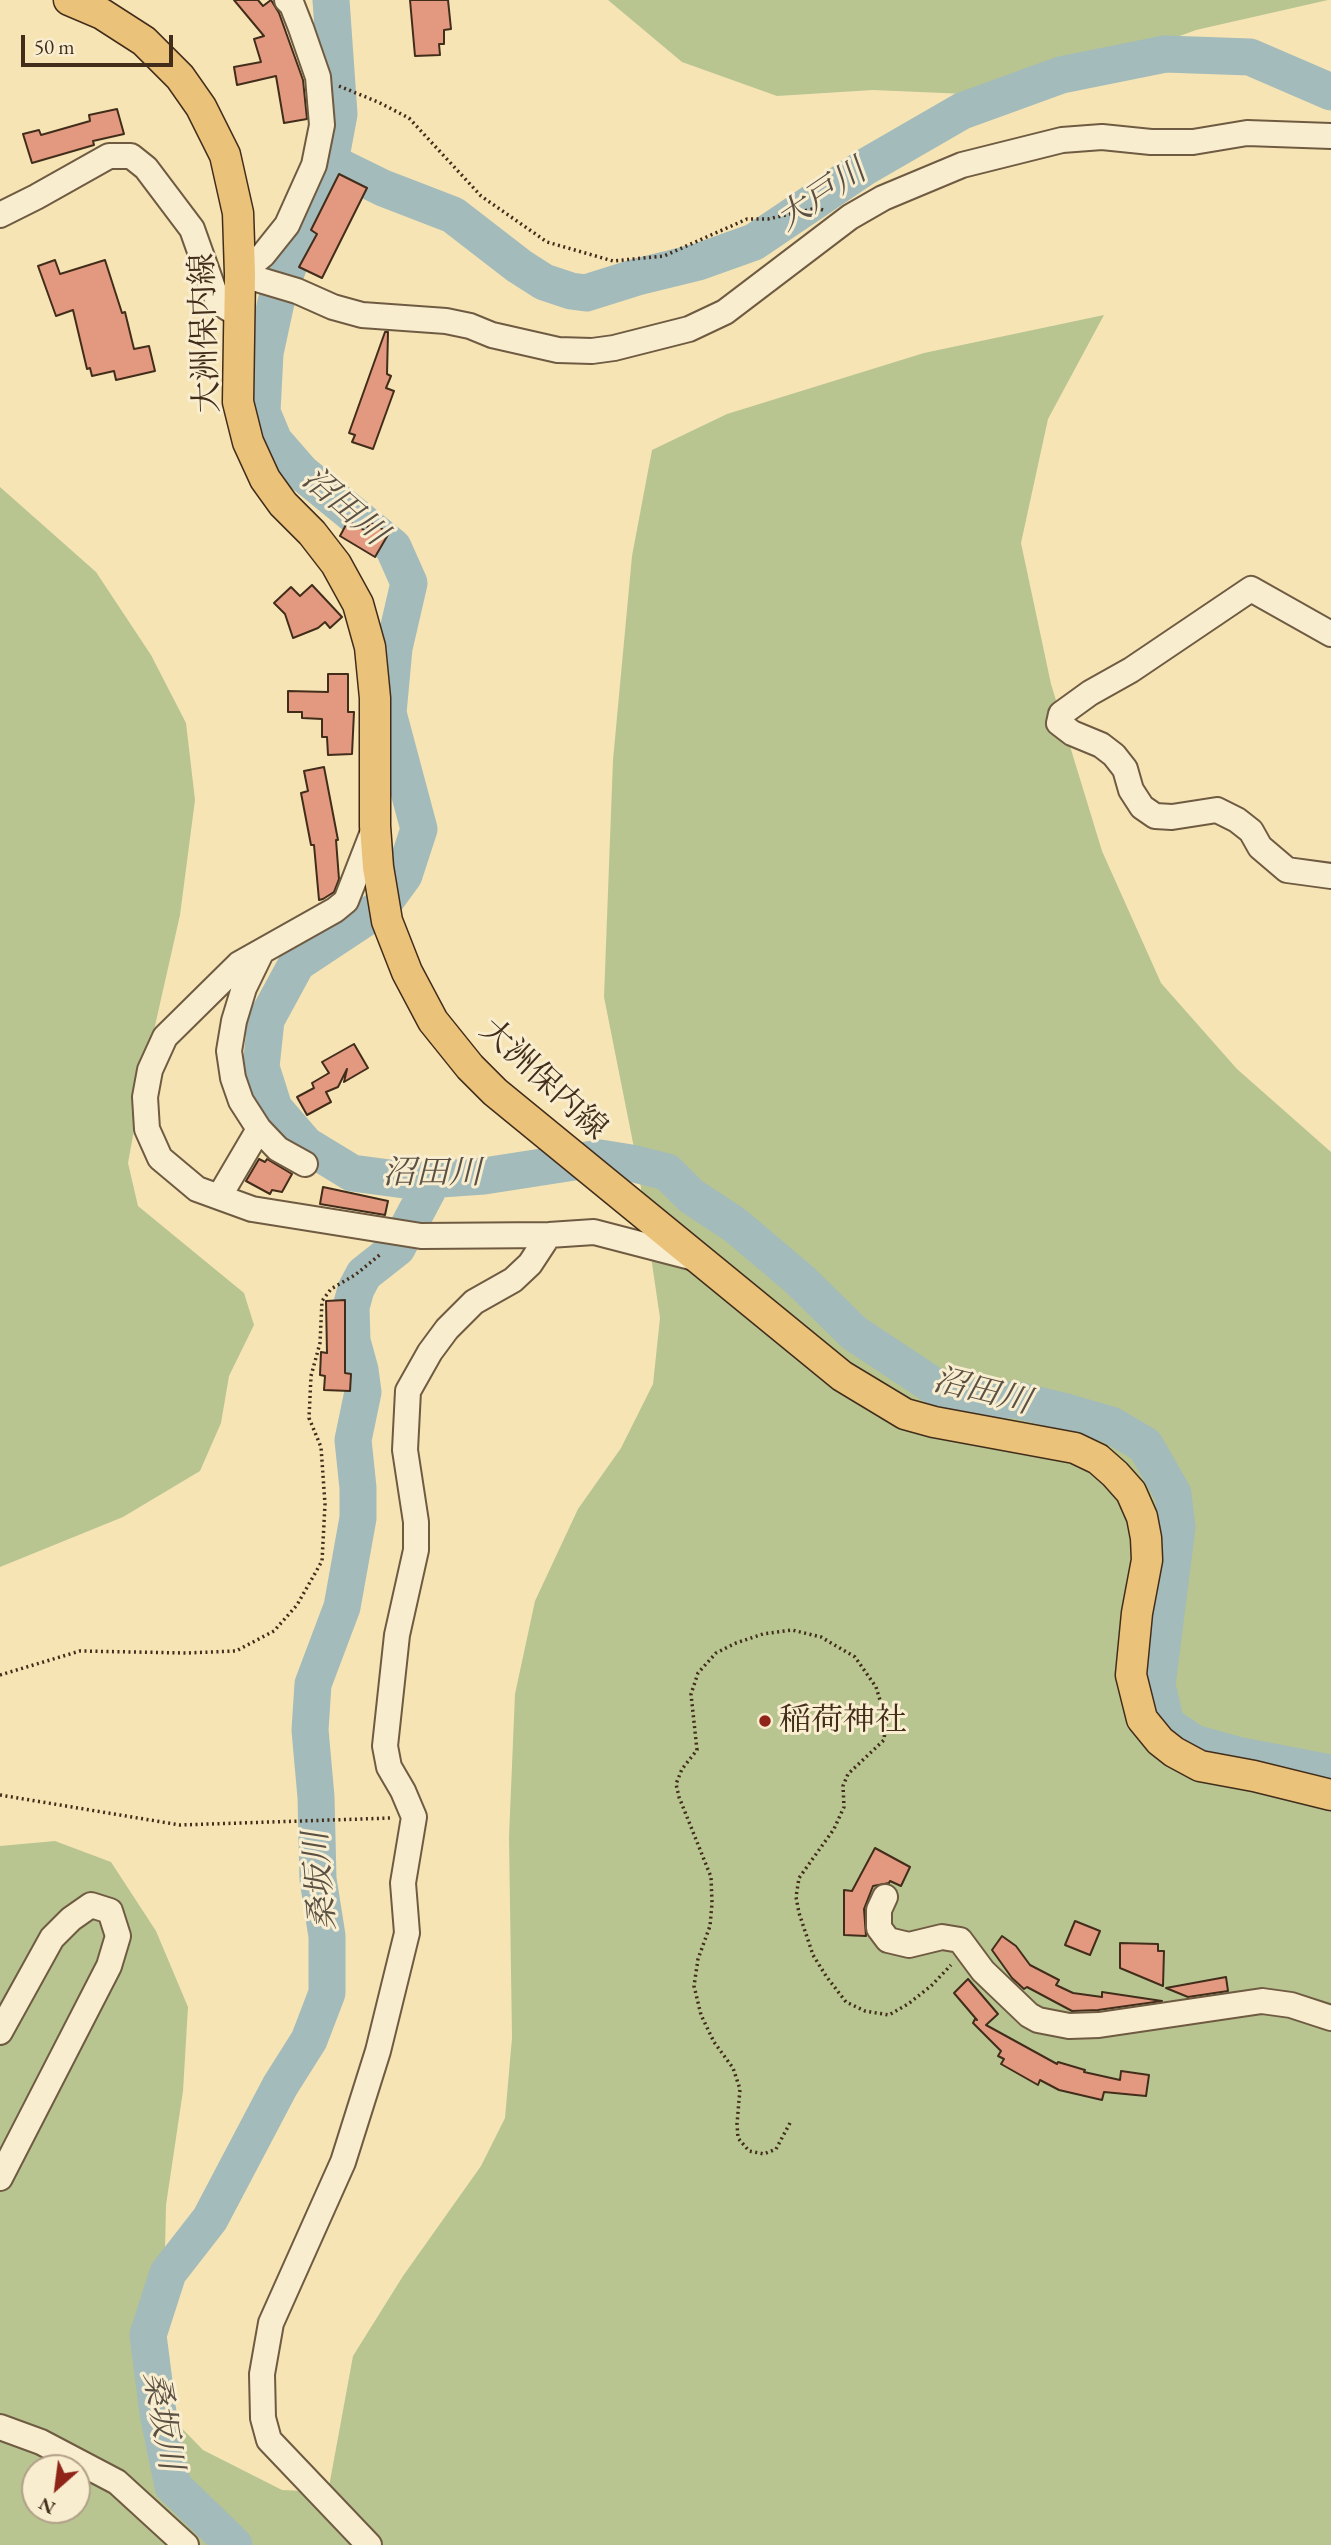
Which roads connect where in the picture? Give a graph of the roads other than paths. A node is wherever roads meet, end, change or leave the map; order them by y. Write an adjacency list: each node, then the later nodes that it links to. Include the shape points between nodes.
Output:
1 (69, 0): 5 (main road, 大洲保内線, via 144,41 180,77 201,107 225,155 237,213)
2 (287, 0): 5 (street, via 318,77 322,125 314,165 287,225 263,256)
3 (1331, 136): 5 (street, via 1247,133 1193,142 1151,142 1102,136 1062,140 962,164 850,217 725,312 690,329 592,351 558,350 446,321 362,315)
4 (0, 215): 6 (street, via 109,156 131,156 192,229 218,302)
5 (240, 274): 6 (main road, 大洲保内線)
6 (239, 315): 8 (main road, 大洲保内線, via 238,402 248,442 271,488 336,564 358,604 370,647 375,698)
7 (1331, 634): 9 (street, via 1251,589 1090,693 1061,714 1059,723 1114,755 1125,769 1130,790 1155,816 1217,810 1251,831 1260,847 1287,870)
8 (375, 826): 10 (street, via 346,901); 15 (main road, 大洲保内線, via 387,921 433,1021 495,1092)
9 (1331, 876)
10 (261, 953): 11 (street, via 244,988 229,1051 241,1101); 13 (street, via 239,964 165,1037 150,1070 145,1097 147,1129 160,1158 197,1189)
11 (259, 1129): 12 (street, via 278,1149); 13 (street)
12 (304, 1164)
13 (219, 1197): 14 (street, via 252,1209 421,1236)
14 (549, 1235): 15 (street, via 594,1232); 23 (street, via 513,1280 474,1302 447,1329 408,1391 405,1450 416,1550 397,1636 385,1746 389,1767 414,1817 403,1883 407,1933 378,2052 343,2162 271,2323 262,2374 263,2418 269,2440)
15 (699, 1259): 16 (main road, 大洲保内線, via 842,1376 905,1414 1075,1448 1098,1459 1131,1492 1146,1538 1131,1675 1142,1719 1167,1746 1200,1766)
16 (1331, 1795)
17 (885, 1897): 18 (street, via 879,1928 888,1940 909,1945 942,1937 960,1940 983,1971 1038,2020 1099,2025 1262,2001)
18 (1331, 2018)
19 (0, 2032): 20 (street, via 52,1938 91,1905 110,1911 118,1936 108,1966)
20 (0, 2178)
21 (0, 2427): 22 (street, via 41,2442 117,2482)
22 (186, 2545)
23 (369, 2545)

